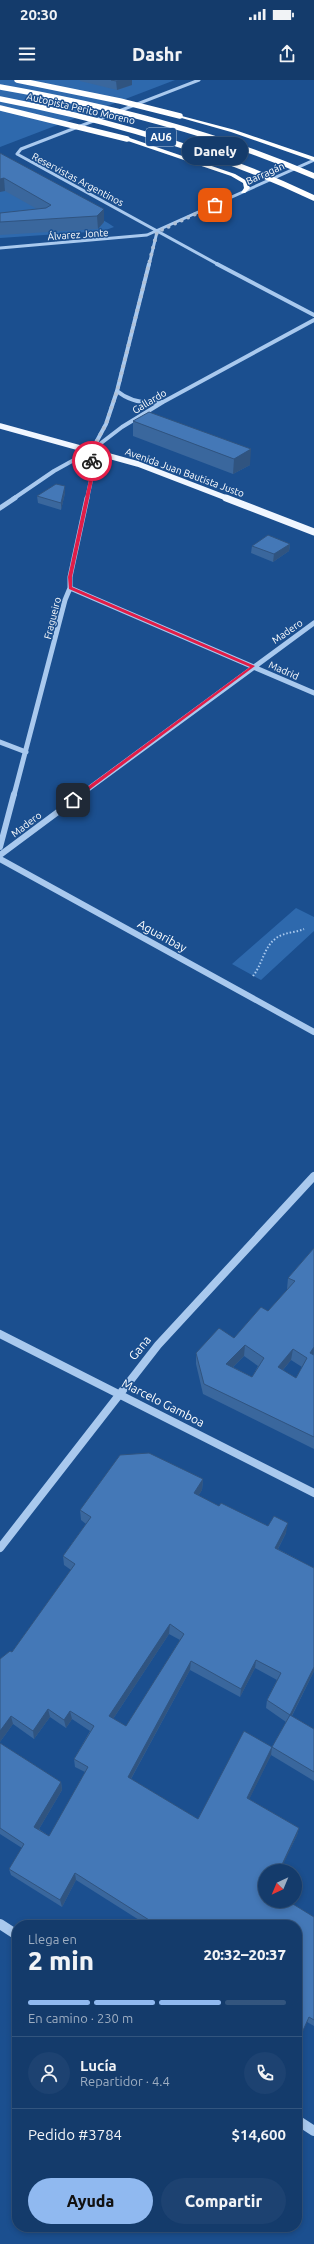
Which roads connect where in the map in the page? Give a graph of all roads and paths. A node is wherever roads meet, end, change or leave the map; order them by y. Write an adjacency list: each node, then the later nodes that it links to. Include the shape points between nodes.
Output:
1 (17, 80): 6 (highway, bridge, via 180,116 234,131)
2 (199, 80): 10 (street, Reservistas Argentinos, via 17,152 19,156)
3 (0, 87): 7 (highway, Autopista Perito Moreno / AU6, bridge, via 83,102 146,118 228,142)
4 (0, 98): 9 (highway, Autopista Perito Moreno / AU6, bridge, via 83,116 183,144 250,168)
5 (0, 108): 8 (highway, bridge, via 127,139 233,175 245,182 247,188)
6 (314, 160): 8 (street, Barragán)
7 (314, 176)
8 (243, 192): 10 (street, Barragán)
9 (314, 198)
10 (157, 232): 11 (street, Álvarez Jonte, via 120,239); 12 (street); 14 (street, Fragueiro)
11 (0, 248)
12 (314, 315)
13 (314, 320): 15 (street, Gallardo)
14 (117, 391): 15 (street, via 123,397 134,401); 17 (street, Fragueiro, via 106,424)
15 (163, 402): 17 (street, Gallardo, via 122,427)
16 (0, 426): 17 (main road, Avenida Juan Bautista Justo)
17 (92, 450): 18 (street, Gallardo); 19 (main road, Avenida Juan Bautista Justo, via 175,478); 20 (street, Fragueiro, via 91,480 70,577)
18 (0, 508)
19 (314, 532)
20 (70, 588): 22 (street, Madrid); 25 (street, Fragueiro)
21 (314, 623): 22 (street, Madero)
22 (253, 666): 23 (street, Madrid); 27 (street, Madero)
23 (314, 694)
24 (0, 742): 25 (street)
25 (26, 752): 26 (street, Fragueiro)
26 (0, 847)
27 (0, 855)
28 (0, 859): 30 (street, Aguaribay)
29 (304, 929): 30 (path, via 286,933 272,941 264,952 260,968)
30 (238, 990): 31 (street, Aguaribay)
31 (314, 1032)
32 (314, 1176): 34 (street, Gana, via 158,1345)
33 (0, 1334): 34 (street, Marcelo Gamboa)
34 (119, 1394): 35 (street, Marcelo Gamboa); 36 (street, Gana)
35 (314, 1493)
36 (0, 1548)
37 (0, 1924): 38 (street)
38 (12, 1932)
39 (302, 2123): 40 (street)
40 (314, 2131)

